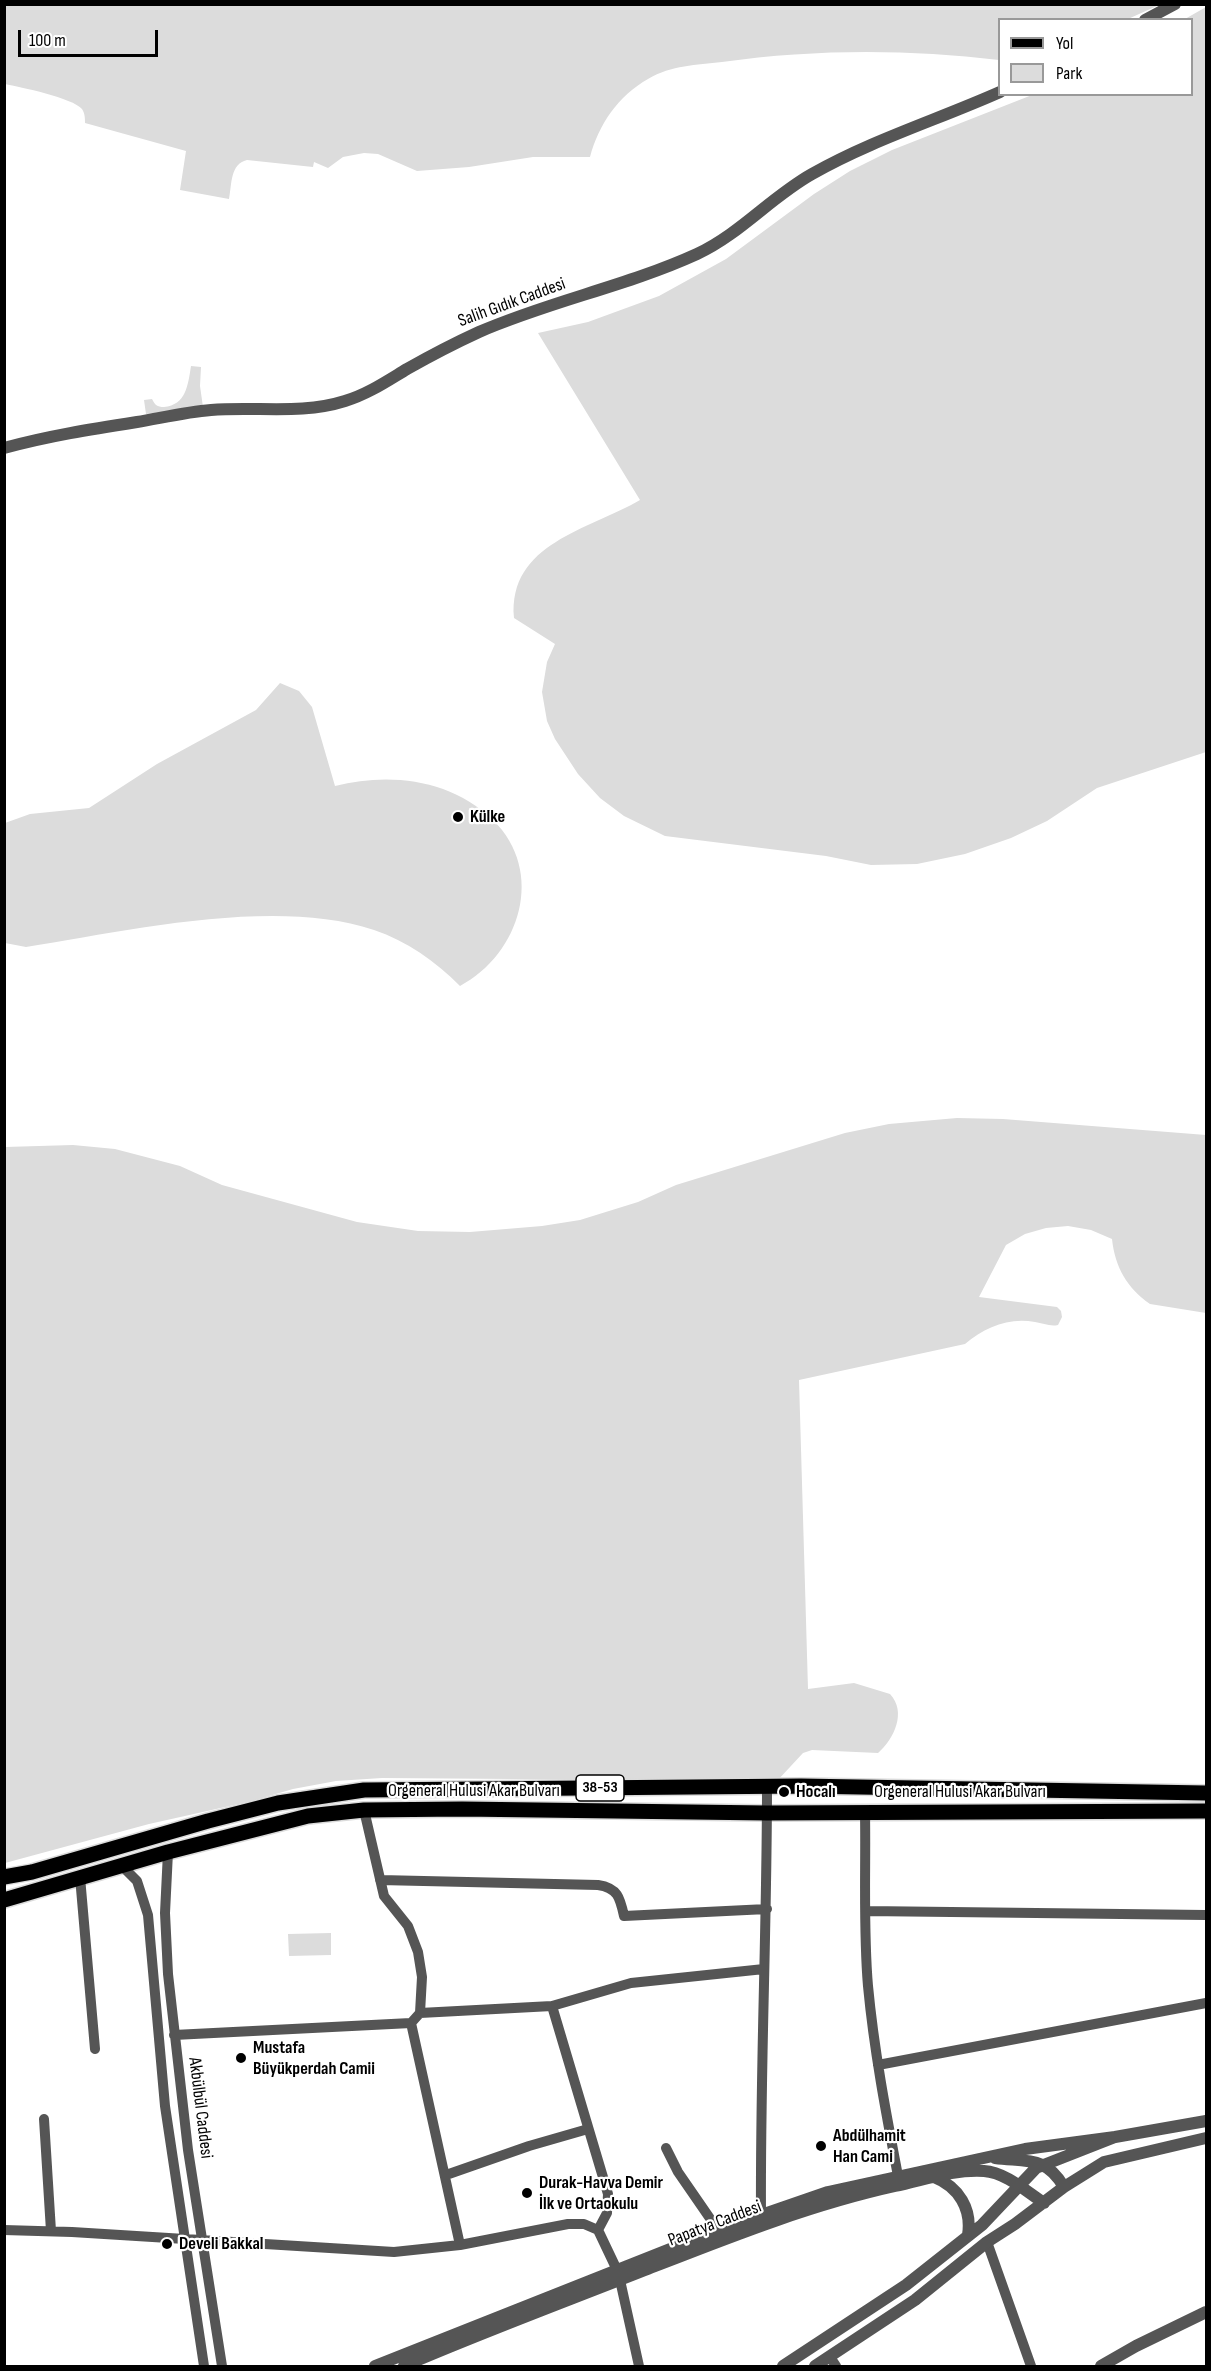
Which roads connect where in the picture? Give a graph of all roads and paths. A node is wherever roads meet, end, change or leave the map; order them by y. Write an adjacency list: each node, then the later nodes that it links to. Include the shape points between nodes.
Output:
1 (1175, 4): 2 (street)
2 (1149, 18)
3 (998, 92): 4 (street, Salih Gıdık Caddesi, via 831,163 787,189 729,235 699,253 478,333 348,400 304,409 189,413)
4 (4, 448)
5 (767, 1786): 6 (main road, Orgeneral Hulusi Akar Bulvarı / 38-53); 10 (street); 13 (main road, Orgeneral Hulusi Akar Bulvarı / 38-53, via 364,1790 278,1803)
6 (1206, 1793)
7 (364, 1810): 10 (main road, Orgeneral Hulusi Akar Bulvarı); 11 (main road, Orgeneral Hulusi Akar Bulvarı, via 308,1816); 15 (street)
8 (1206, 1811): 9 (main road, Orgeneral Hulusi Akar Bulvarı)
9 (866, 1812): 10 (main road, Orgeneral Hulusi Akar Bulvarı); 18 (street)
10 (767, 1813): 17 (street)
11 (168, 1852): 12 (main road, Orgeneral Hulusi Akar Bulvarı); 25 (street, Akbülbül Caddesi, via 166,1939)
12 (121, 1865): 14 (main road, Orgeneral Hulusi Akar Bulvarı); 48 (street, Akbülbül Caddesi, via 137,1881 148,1915 164,2096)
13 (4, 1877)
14 (80, 1877): 16 (main road, Orgeneral Hulusi Akar Bulvarı); 26 (street)
15 (380, 1880): 17 (street, via 598,1885 619,1895 624,1916); 23 (street, via 384,1896 408,1926 416,1945 422,1977)
16 (4, 1900)
17 (767, 1909): 20 (street)
18 (866, 1911): 19 (street); 27 (street, via 868,1986)
19 (1206, 1915)
20 (764, 1969): 22 (street, via 631,1983); 42 (street)
21 (1206, 2003): 27 (street)
22 (552, 2006): 23 (street); 30 (street)
23 (420, 2013): 24 (street)
24 (411, 2023): 25 (street); 36 (street)
25 (174, 2035): 49 (street, Akbülbül Caddesi)
26 (95, 2049)
27 (878, 2065): 37 (street)
28 (44, 2118): 45 (street)
29 (1206, 2121): 31 (street)
30 (588, 2129): 36 (street); 44 (street, via 609,2200)
31 (1115, 2137): 34 (street, Papatya Caddesi); 35 (street)
32 (1206, 2138): 40 (street, via 1104,2162)
33 (666, 2148): 46 (street)
34 (986, 2157): 35 (street); 37 (street, Papatya Caddesi)
35 (1045, 2165): 39 (street, via 1036,2168); 40 (street)
36 (446, 2175): 51 (street)
37 (898, 2176): 42 (street, Papatya Caddesi, via 828,2192)
38 (934, 2177): 39 (street, Papatya Caddesi, via 963,2170 987,2170); 46 (street, Papatya Caddesi); 47 (street, via 961,2197 967,2211)
39 (1019, 2187): 41 (street, Papatya Caddesi); 47 (street)
40 (1064, 2187): 41 (street)
41 (1044, 2203): 50 (street)
42 (761, 2216): 46 (street, Papatya Caddesi)
43 (4, 2230): 45 (street)
44 (598, 2230): 51 (street, via 584,2224 568,2224); 52 (street)
45 (51, 2231): 48 (street)
46 (721, 2235): 52 (street, Papatya Caddesi)
47 (968, 2235): 61 (street, via 906,2285)
48 (185, 2239): 49 (street); 57 (street, Akbülbül Caddesi)
49 (202, 2240): 51 (street, via 375,2252); 58 (street, Akbülbül Caddesi)
50 (987, 2242): 55 (street); 63 (street)
51 (460, 2245)
52 (619, 2275): 56 (street, Papatya Caddesi); 59 (street, Papatya Caddesi); 60 (street)
53 (1206, 2301): 54 (street)
54 (1201, 2314): 64 (street)
55 (833, 2362): 62 (street)
56 (412, 2365)
57 (204, 2367)
58 (222, 2367)
59 (375, 2367)
60 (639, 2367)
61 (783, 2367)
62 (815, 2367)
63 (1031, 2367)
64 (1101, 2367)

